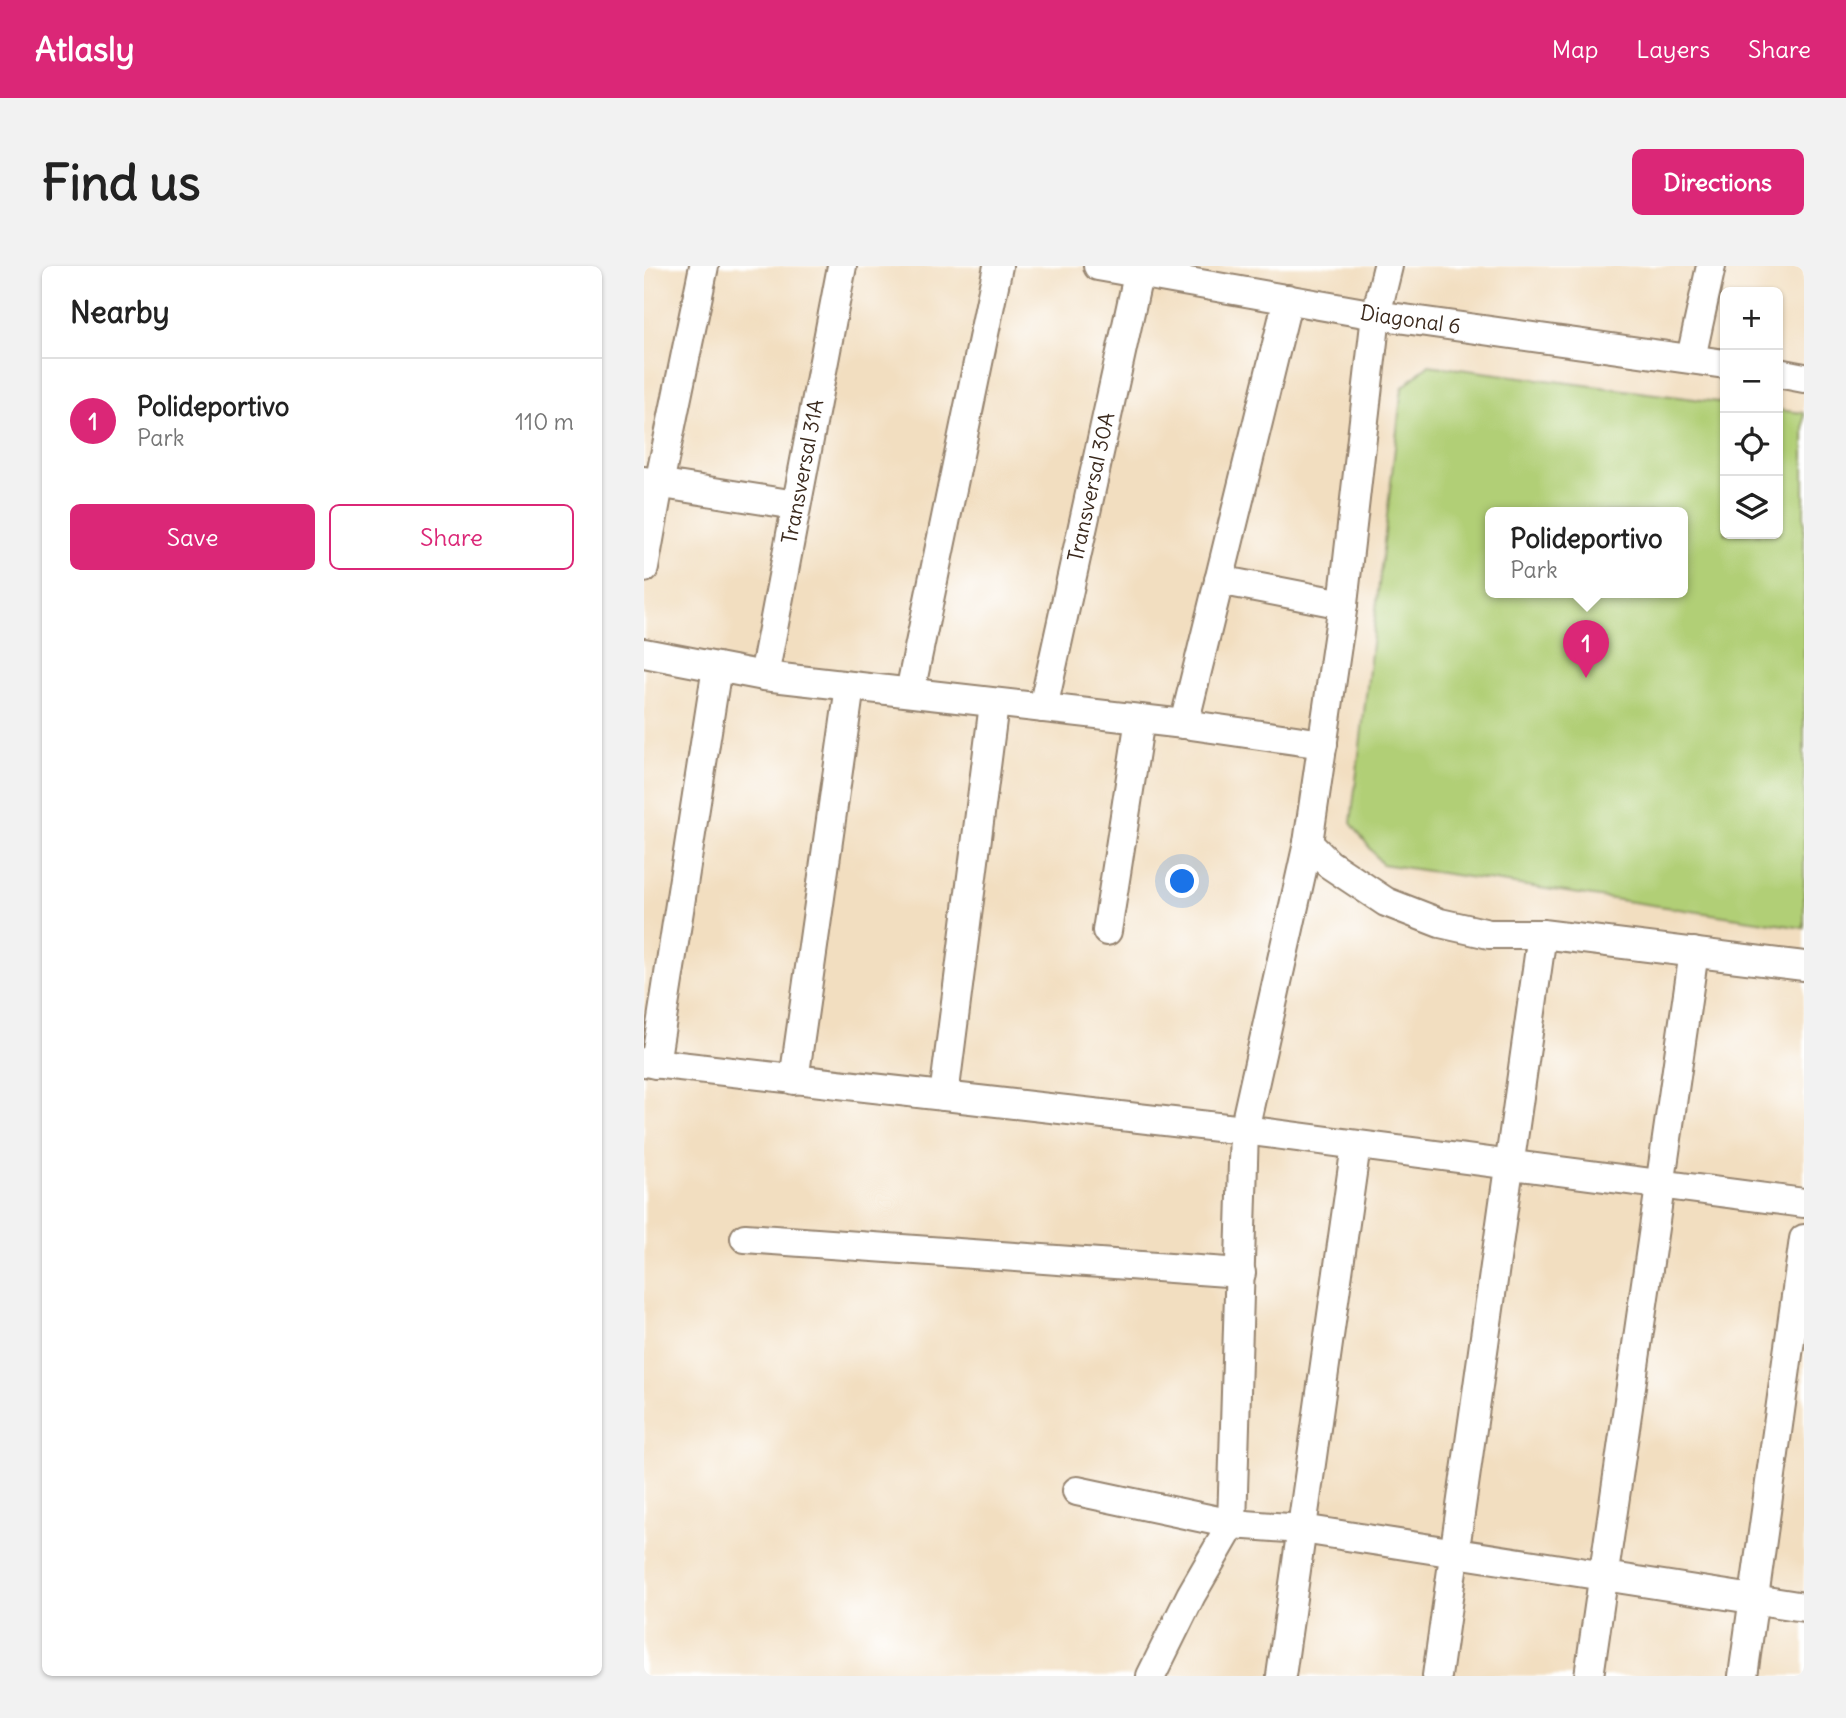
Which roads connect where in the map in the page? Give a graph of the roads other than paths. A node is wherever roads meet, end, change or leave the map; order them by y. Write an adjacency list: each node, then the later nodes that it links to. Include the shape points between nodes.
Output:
1 (704, 266): 14 (street)
2 (842, 266): 15 (street, Transversal 31A)
3 (998, 266): 23 (street)
4 (1098, 266): 7 (street, Diagonal 6)
5 (1388, 266): 9 (street)
6 (1711, 266): 10 (street)
7 (1139, 269): 8 (street, Diagonal 6); 25 (street, Transversal 30A)
8 (1288, 299): 9 (street, Diagonal 6); 17 (street)
9 (1376, 315): 10 (street, Diagonal 6); 18 (street)
10 (1691, 358): 11 (street, Diagonal 6)
11 (1720, 363)
12 (1783, 374): 13 (street)
13 (1804, 378)
14 (651, 483): 15 (street); 16 (street)
15 (796, 505): 21 (street, Transversal 31A)
16 (644, 568)
17 (1219, 580): 18 (street); 27 (street)
18 (1343, 604): 28 (street)
19 (644, 653): 20 (street)
20 (717, 667): 21 (street); 34 (street)
21 (764, 676): 22 (street)
22 (850, 686): 23 (street); 35 (street)
23 (910, 692): 24 (street)
24 (994, 704): 25 (street); 36 (street)
25 (1043, 708): 26 (street)
26 (1140, 719): 27 (street); 30 (street)
27 (1184, 724): 28 (street)
28 (1323, 744): 29 (street)
29 (1308, 843): 31 (street, via 1329,864 1386,902 1440,923 1489,934); 37 (street)
30 (1107, 931)
31 (1542, 934): 32 (street); 39 (street)
32 (1694, 952): 33 (street); 40 (street)
33 (1804, 965)
34 (650, 1063): 35 (street)
35 (794, 1080): 36 (street)
36 (944, 1096): 37 (street)
37 (1244, 1130): 38 (street); 44 (street)
38 (1356, 1145): 39 (street); 47 (street)
39 (1509, 1165): 40 (street); 48 (street)
40 (1660, 1185): 41 (street); 49 (street)
41 (1804, 1203)
42 (745, 1238): 44 (street)
43 (1804, 1239): 50 (street)
44 (1241, 1273): 46 (street)
45 (1077, 1491): 46 (street)
46 (1232, 1524): 47 (street); 52 (street)
47 (1302, 1529): 48 (street); 53 (street)
48 (1454, 1553): 49 (street); 54 (street)
49 (1604, 1576): 50 (street); 55 (street)
50 (1754, 1598): 51 (street); 56 (street)
51 (1804, 1607)
52 (1151, 1676)
53 (1281, 1676)
54 (1437, 1676)
55 (1589, 1676)
56 (1743, 1676)

